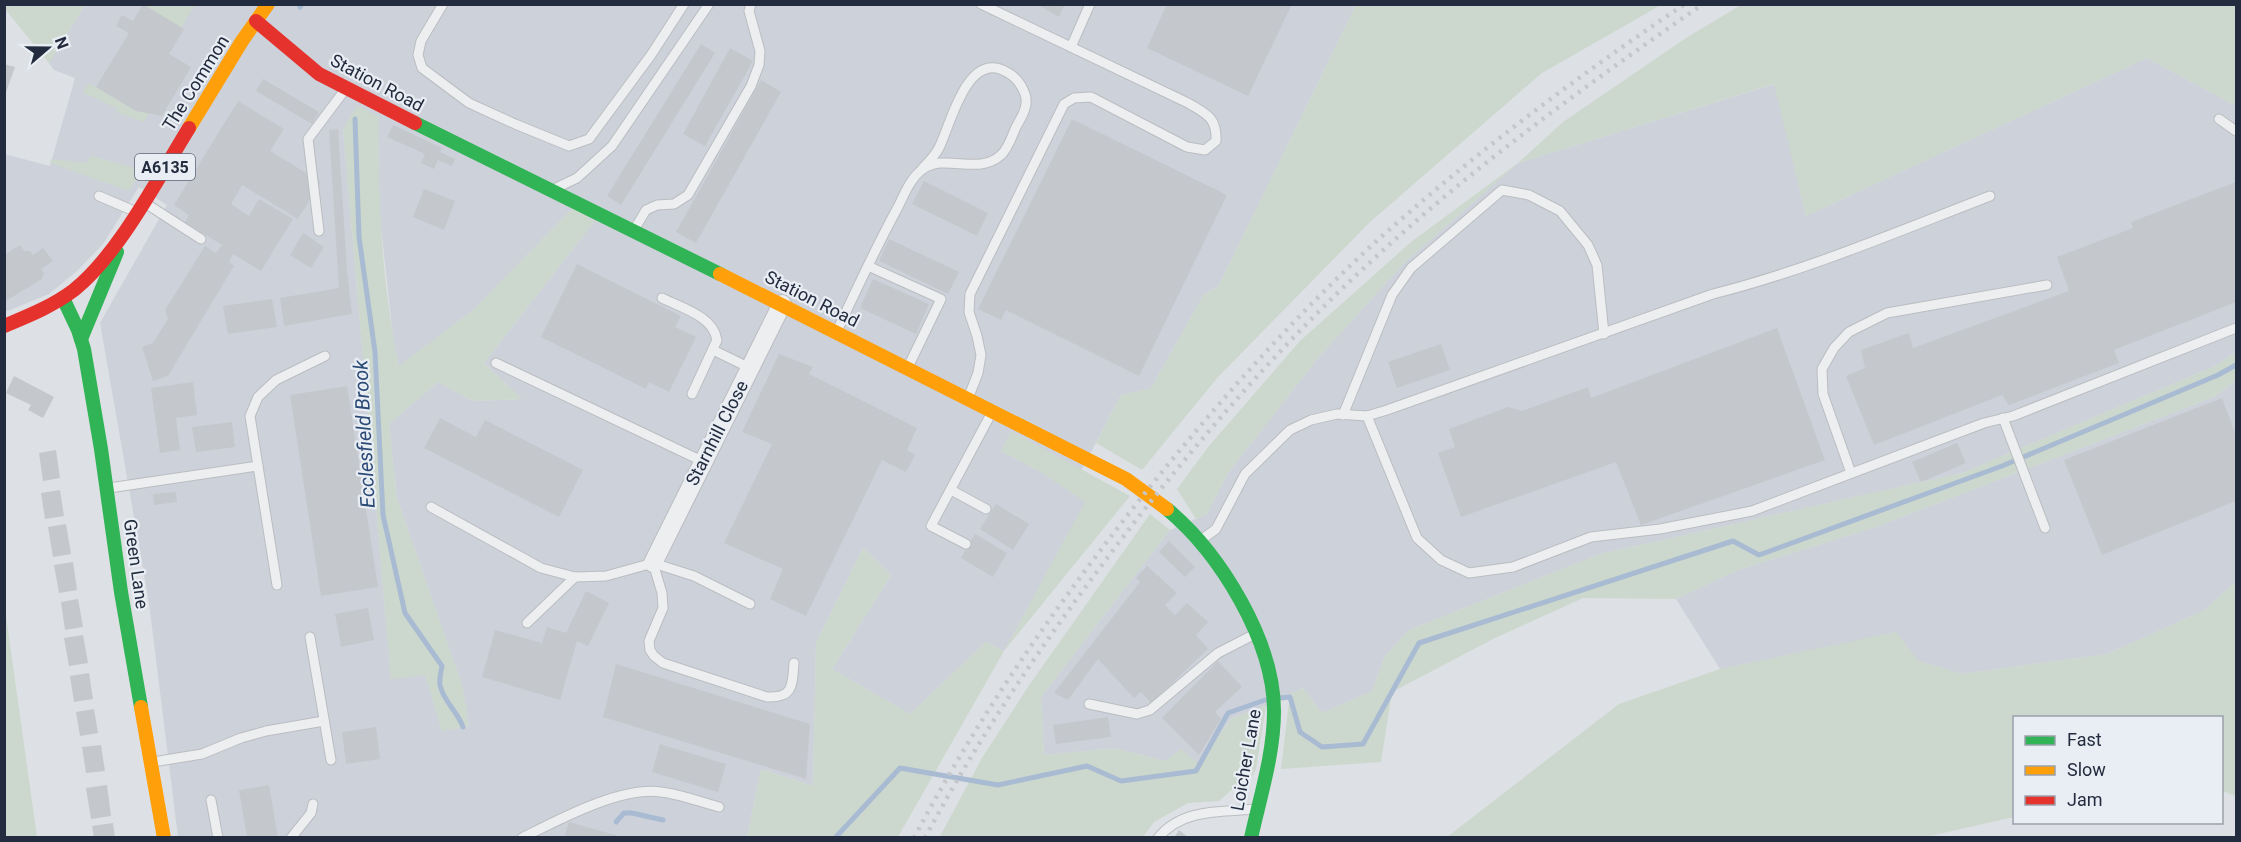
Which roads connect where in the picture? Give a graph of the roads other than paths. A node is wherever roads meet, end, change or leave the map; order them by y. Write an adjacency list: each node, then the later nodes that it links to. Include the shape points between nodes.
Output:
1 (268, 4): 8 (street, The Common / A6135)
2 (443, 4): 3 (lane, via 421,41 418,55 422,68 470,103 569,146 589,139)
3 (684, 4)
4 (709, 4): 14 (lane, via 612,146 577,178)
5 (751, 4): 19 (lane, via 749,11 760,51 751,86 688,195 674,204 646,210)
6 (981, 4): 9 (lane)
7 (1090, 4): 9 (lane)
8 (256, 21): 10 (street, Station Road, via 319,74); 17 (street, The Common / A6135)
9 (1071, 47): 38 (lane, via 1209,116 1216,128 1215,141 1205,150 1187,147 1091,97 1074,98 1064,104 969,294 969,312 981,355)
10 (345, 89): 14 (street, Station Road); 18 (lane, via 308,139)
11 (2219, 119): 12 (lane)
12 (2236, 131)
13 (922, 169): 13 (lane, via 936,163 971,166 990,162 1002,154 1026,109 1020,82 1010,72 994,68 979,72 964,88 939,147); 22 (lane, via 910,184)
14 (551, 191): 19 (street, Station Road)
15 (99, 196): 17 (lane)
16 (1990, 196): 30 (lane, via 1843,254)
17 (140, 207): 20 (street, The Common / A6135); 21 (lane)
18 (319, 231)
19 (633, 232): 26 (street, Station Road)
20 (123, 234): 24 (street, The Common / A6135); 31 (street, via 109,280)
21 (201, 239)
22 (868, 266): 29 (lane); 36 (lane, via 941,299)
23 (2047, 285): 45 (lane, via 1887,313 1849,332 1822,369 1823,394)
24 (63, 298): 27 (street, The Common / A6135); 31 (street, Green Lane)
25 (662, 298): 32 (lane, via 711,325 717,340)
26 (782, 304): 29 (street, Station Road); 35 (street, Starnhill Close)
27 (4, 326)
28 (2236, 328): 42 (lane)
29 (837, 332): 36 (street, Station Road)
30 (1604, 333): 40 (lane, via 1597,265 1588,245 1560,211 1529,195 1502,190 1411,268 1392,296); 41 (lane)
31 (81, 339): 46 (street, Green Lane)
32 (713, 350): 35 (lane); 37 (lane)
33 (325, 356): 44 (lane, via 276,380 258,397 250,416)
34 (496, 363): 43 (lane)
35 (750, 368): 43 (street, Starnhill Close)
36 (908, 368): 38 (street, Station Road)
37 (692, 394)
38 (968, 399): 39 (street, Station Road)
39 (992, 412): 47 (lane); 51 (street, Station Road, via 1126,479)
40 (1343, 415): 41 (lane); 51 (lane, via 1311,420 1290,430 1245,474 1216,528)
41 (1366, 416): 45 (lane, via 1417,538 1441,560 1468,573 1513,567 1591,537 1660,529 1752,511)
42 (2003, 418): 45 (lane); 50 (lane)
43 (702, 461): 53 (street, Starnhill Close)
44 (258, 466): 46 (lane); 55 (lane)
45 (1851, 473)
46 (107, 488): 65 (street, Green Lane)
47 (951, 490): 49 (lane); 52 (lane, via 932,526)
48 (431, 507): 54 (lane, via 541,568)
49 (986, 509)
50 (2045, 528)
51 (1199, 541): 58 (street, Station Road, via 1225,576)
52 (966, 544)
53 (653, 563): 54 (lane, via 606,576); 56 (lane, via 694,576); 60 (lane, via 663,608 649,641 650,650 663,663 767,697 787,694)
54 (575, 577): 57 (lane)
55 (277, 585)
56 (750, 604)
57 (527, 623)
58 (1255, 634): 61 (street, Station Road); 62 (lane, via 1218,653 1150,711 1137,714)
59 (310, 637): 63 (lane)
60 (794, 663)
61 (1273, 689): 69 (street, Loicher Lane, via 1268,757)
62 (1089, 704)
63 (324, 721): 64 (lane); 65 (lane, via 266,731 202,754)
64 (331, 760)
65 (150, 762): 70 (street, Green Lane)
66 (211, 800): 71 (lane)
67 (313, 804): 72 (lane)
68 (719, 807): 73 (lane, via 660,792 632,791)
69 (1256, 809): 74 (lane, via 1194,814); 75 (street, Loicher Lane)
70 (164, 837)
71 (218, 837)
72 (291, 837)
73 (522, 837)
74 (1158, 837)
75 (1251, 837)

